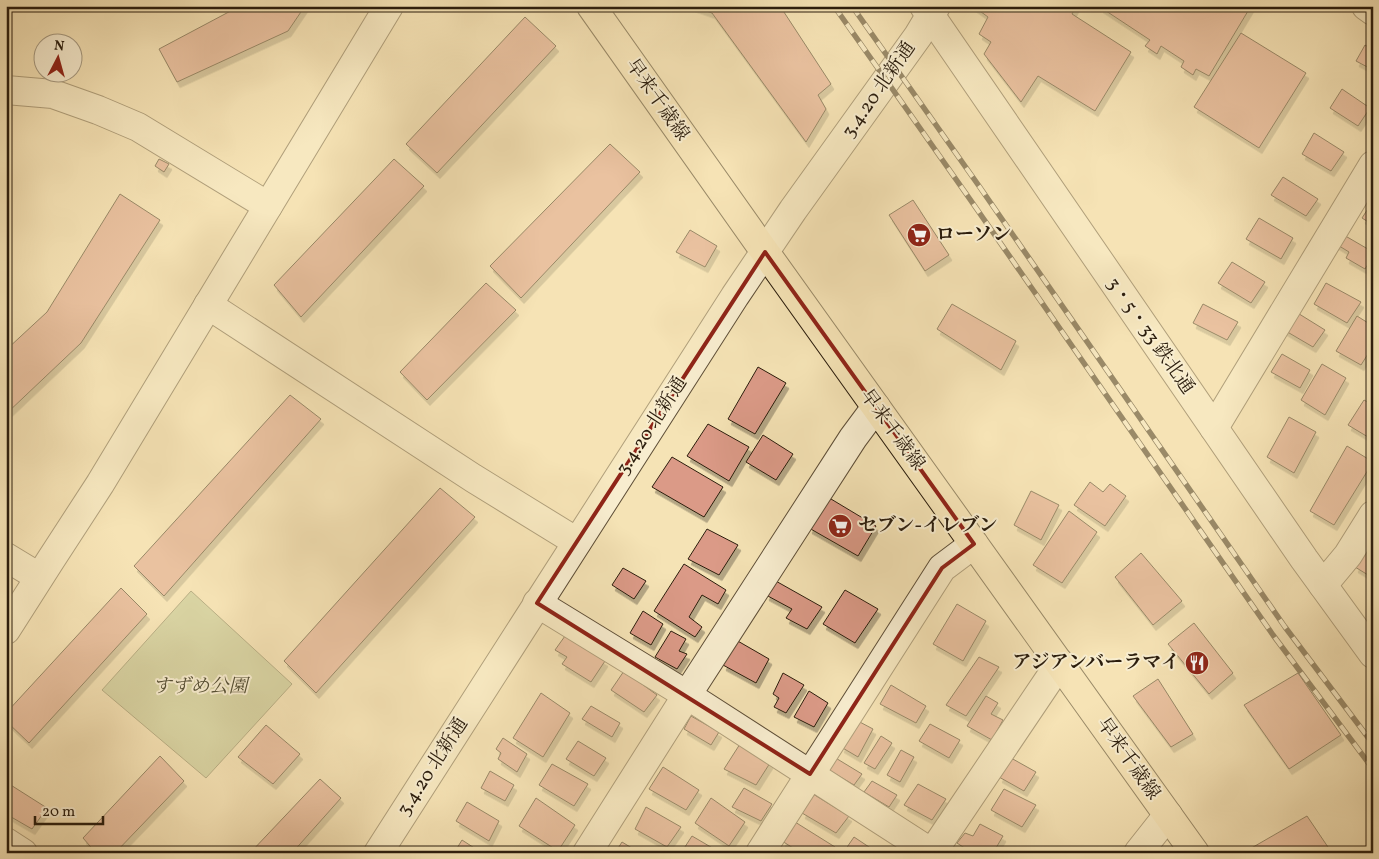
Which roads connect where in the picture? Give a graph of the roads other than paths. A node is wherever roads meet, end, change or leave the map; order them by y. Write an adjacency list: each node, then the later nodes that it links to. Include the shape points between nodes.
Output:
1 (389, 6): 8 (street)
2 (591, 6): 9 (main road, 早来千歳線)
3 (1366, 6): 5 (street)
4 (930, 9): 9 (street, 3.4.20 北新通, via 918,36); 12 (street, 3・5・33 鉄北通)
5 (1373, 10)
6 (6, 90): 8 (street, via 53,94 138,127)
7 (1373, 165): 12 (street)
8 (268, 206): 10 (street)
9 (765, 252): 11 (main road, 早来千歳線); 14 (street, 3.4.20 北新通)
10 (208, 305): 14 (street); 17 (street)
11 (876, 407): 15 (main road, 早来千歳線); 23 (street)
12 (1214, 428): 18 (street, 3・5・33 鉄北通)
13 (1373, 515): 18 (street, via 1348,555)
14 (577, 542): 19 (street, 3.4.20 北新通)
15 (974, 544): 22 (main road, 早来千歳線); 24 (street, via 942,568)
16 (6, 557): 17 (street)
17 (40, 577): 20 (street)
18 (1323, 585): 21 (street, 3・5・33 鉄北通)
19 (537, 603): 23 (street); 28 (street, 3.4.20 北新通)
20 (6, 630)
21 (1373, 654)
22 (1060, 663): 25 (main road, 早来千歳線); 31 (street)
23 (687, 695): 24 (street); 29 (street)
24 (810, 774): 30 (street); 31 (street)
25 (1168, 815): 32 (street); 33 (main road, 早来千歳線)
26 (6, 842): 27 (street)
27 (24, 853)
28 (378, 853)
29 (587, 853)
30 (760, 853)
31 (932, 853)
32 (1138, 853)
33 (1195, 853)

